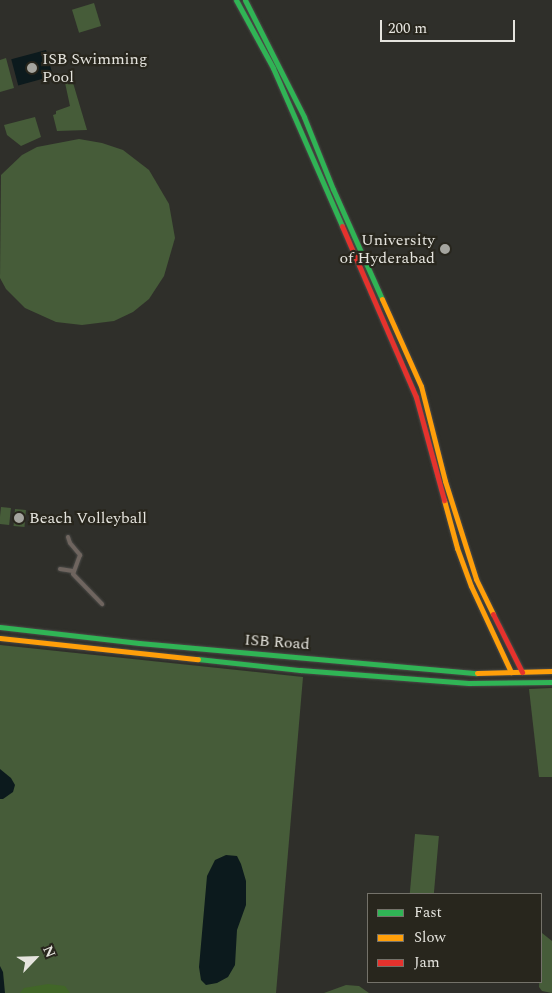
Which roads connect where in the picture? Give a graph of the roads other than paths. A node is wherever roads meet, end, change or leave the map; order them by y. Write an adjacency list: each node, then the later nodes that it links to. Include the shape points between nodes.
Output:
1 (236, 0): 9 (street, via 273,68 402,359 416,397 470,586)
2 (245, 0): 10 (street, via 304,118 421,386 445,481 476,579)
3 (68, 537): 5 (street, via 80,553)
4 (60, 569): 5 (street)
5 (73, 571): 6 (street, via 79,582)
6 (102, 604)
7 (0, 627): 9 (street, ISB Road, via 472,673)
8 (0, 638): 12 (street, ISB Road, via 300,670 469,683)
9 (511, 672): 10 (street, ISB Road)
10 (522, 672): 11 (street, ISB Road)
11 (552, 672)
12 (552, 682)

